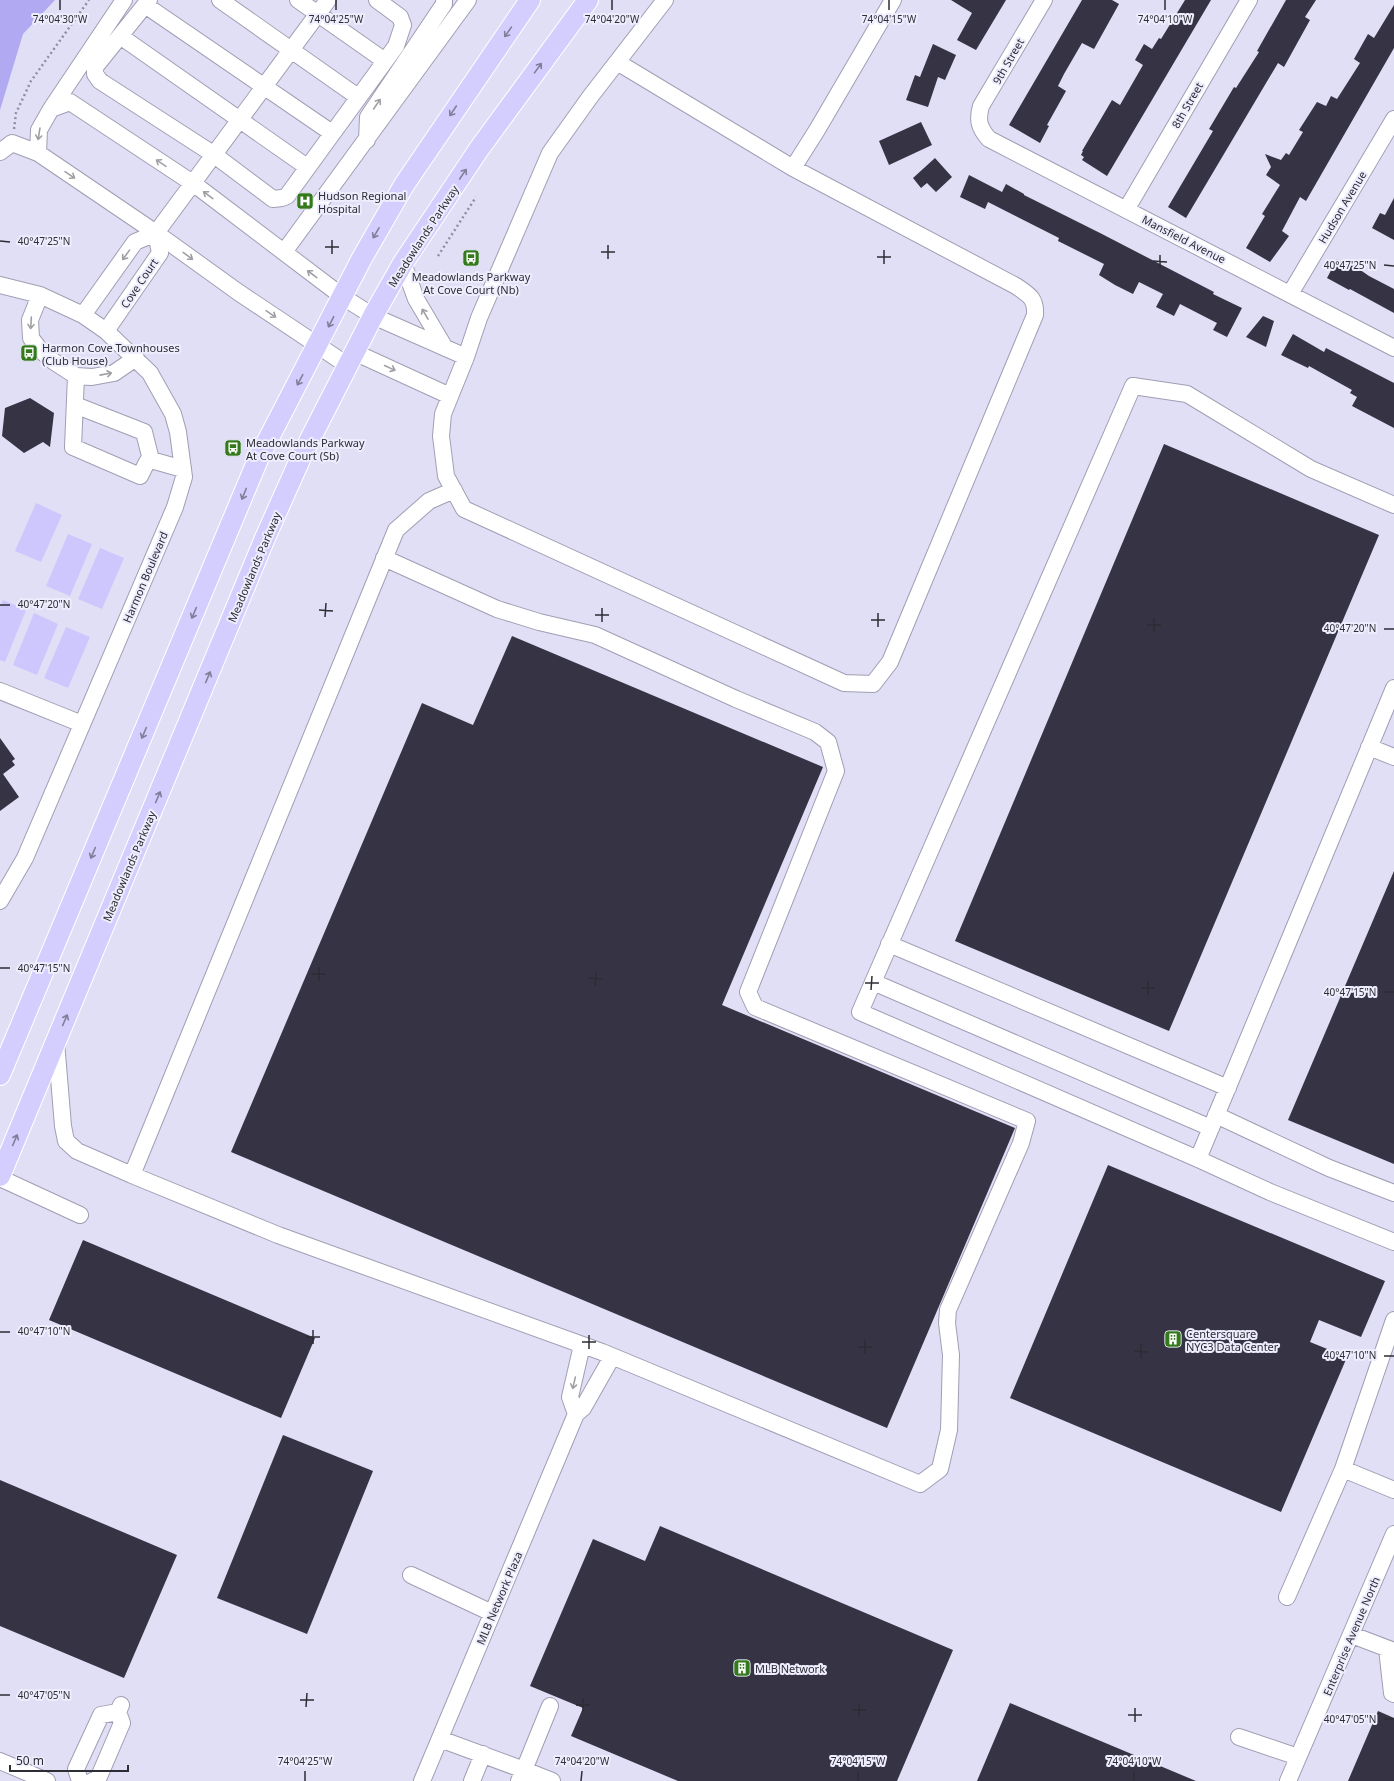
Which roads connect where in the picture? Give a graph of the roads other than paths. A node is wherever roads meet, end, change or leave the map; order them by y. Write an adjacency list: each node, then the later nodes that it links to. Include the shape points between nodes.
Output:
1 (124, 0): 24 (street)
2 (220, 0): 17 (street)
3 (298, 0): 15 (street)
4 (328, 0): 15 (street)
5 (377, 0): 18 (street, via 400,17 404,25 396,46)
6 (444, 0): 29 (street, one-way to 6, via 368,117 444,4)
7 (468, 0): 29 (street)
8 (530, 0): 43 (main road, one-way to 43, via 404,185 362,258)
9 (588, 0): 39 (main road, Meadowlands Parkway, one-way to 9, via 479,149)
10 (665, 0): 19 (street)
11 (892, 0): 34 (street, via 817,130)
12 (1044, 0): 27 (street, 9th Street, via 981,106)
13 (1249, 0): 36 (street, 8th Street)
14 (147, 2): 16 (street); 21 (street)
15 (318, 13): 17 (street); 18 (street)
16 (120, 36): 20 (street); 26 (street)
17 (291, 50): 21 (street); 22 (street)
18 (385, 61): 22 (street)
19 (617, 62): 34 (street); 51 (street, via 550,153 480,318)
20 (95, 67): 23 (street, via 77,85); 32 (street, via 95,74 100,81)
21 (265, 85): 26 (street); 28 (street)
22 (358, 97): 28 (street)
23 (70, 102): 24 (street); 35 (street, one-way to 23)
24 (51, 109): 31 (street, one-way to 31, via 38,130)
25 (1394, 119): 41 (street, Hudson Avenue)
26 (238, 120): 32 (street); 33 (street)
27 (979, 124): 36 (street, Mansfield Avenue, via 989,140)
28 (332, 133): 33 (street)
29 (367, 140): 38 (street)
30 (6, 148): 31 (street)
31 (38, 154): 37 (street, one-way to 37)
32 (213, 154): 33 (street, via 273,200 286,196); 35 (street)
33 (307, 167)
34 (792, 168): 58 (street, via 1016,286 1032,298 1036,307 1035,315 890,662 873,684 844,683 464,509)
35 (194, 184): 37 (street); 38 (street, one-way to 35)
36 (1126, 210): 41 (street, Mansfield Avenue)
37 (156, 233): 44 (street, one-way to 44, via 135,242); 46 (street, Cove Court, via 160,253); 47 (street, one-way to 47)
38 (284, 252): 43 (street, one-way to 38)
39 (403, 264): 45 (main road, Meadowlands Parkway); 48 (street, one-way to 39, via 416,299)
40 (0, 285): 42 (street, Harmon Boulevard)
41 (1290, 294): 49 (street, Mansfield Avenue)
42 (40, 295): 44 (street, Harmon Boulevard); 53 (street, one-way to 53, via 30,320 32,338 40,350)
43 (343, 298): 45 (street); 47 (main road, one-way to 47)
44 (83, 315): 46 (street, Harmon Boulevard)
45 (373, 316): 48 (street); 52 (main road, Meadowlands Parkway)
46 (106, 330): 50 (street, Harmon Boulevard)
47 (318, 346): 52 (street); 70 (main road, one-way to 70, via 259,458)
48 (445, 348): 51 (street)
49 (1394, 348)
50 (136, 358): 53 (street, one-way to 50, via 92,377 114,372); 57 (street, Harmon Boulevard, via 150,373 173,414)
51 (466, 358): 54 (street)
52 (351, 359): 54 (street, one-way to 54); 69 (main road, Meadowlands Parkway, one-way to 52, via 265,538 302,455)
53 (76, 376): 55 (street)
54 (450, 396): 58 (street, via 443,414 441,436 446,476)
55 (75, 405): 56 (street, via 144,432); 56 (street, via 73,447 140,476 147,462)
56 (152, 460): 57 (street)
57 (183, 469): 63 (street, Harmon Boulevard, via 184,477 174,507)
58 (454, 490): 60 (street, via 429,501 401,525 396,530)
59 (1394, 505): 67 (street, via 1310,469 1187,394 1133,386)
60 (384, 558): 74 (street); 81 (street, via 497,609 595,635 815,732 828,742 836,771 748,992 755,1008 1027,1121 1020,1143 948,1310 951,1356 949,1430 940,1469 920,1484)
61 (1394, 688): 64 (street)
62 (0, 691): 63 (street)
63 (82, 724): 66 (street, Harmon Boulevard, via 25,858)
64 (1369, 747): 65 (street); 71 (street)
65 (1394, 757)
66 (0, 901)
67 (889, 944): 68 (street); 71 (street)
68 (873, 982): 72 (street); 73 (street, via 860,1012)
69 (56, 1042): 74 (street, via 66,1141 77,1150); 75 (main road, Meadowlands Parkway, one-way to 69)
70 (0, 1075)
71 (1228, 1088): 72 (street)
72 (1214, 1121): 73 (street); 76 (street)
73 (1198, 1159): 78 (street, via 1270,1192)
74 (132, 1174): 80 (street, via 278,1235)
75 (0, 1177): 77 (street)
76 (1394, 1193)
77 (80, 1215)
78 (1394, 1242)
79 (1394, 1320): 82 (street)
80 (582, 1345): 81 (street); 83 (street, one-way to 83, via 570,1397)
81 (612, 1357): 83 (street, MLB Network Plaza, via 583,1408)
82 (1388, 1360): 84 (street)
83 (576, 1414): 89 (street, MLB Network Plaza)
84 (1343, 1469): 85 (street); 88 (street)
85 (1394, 1490)
86 (1394, 1534): 90 (street, Enterprise Avenue North)
87 (411, 1575): 89 (street)
88 (1287, 1597)
89 (492, 1613): 95 (street, MLB Network Plaza)
90 (1352, 1635): 91 (street); 97 (street, Enterprise Avenue North)
91 (1391, 1650): 92 (street)
92 (1394, 1694)
93 (550, 1706): 99 (street)
94 (1239, 1737): 97 (street)
95 (440, 1739): 96 (street); 103 (street, MLB Network Plaza)
96 (483, 1754): 99 (street); 104 (street)
97 (1298, 1757): 106 (street, Enterprise Avenue North)
98 (0, 1761): 100 (street)
99 (522, 1776): 105 (street)
100 (47, 1781)
101 (80, 1781): 102 (street, via 76,1769 101,1715 120,1709 122,1723 98,1779)
102 (92, 1781)
103 (422, 1781)
104 (472, 1781)
105 (552, 1781)
106 (1288, 1781)

